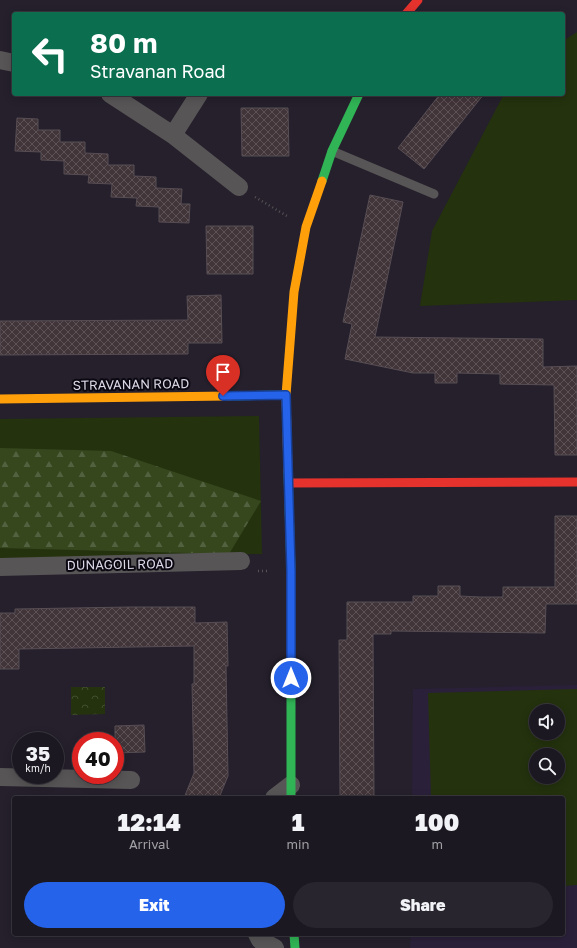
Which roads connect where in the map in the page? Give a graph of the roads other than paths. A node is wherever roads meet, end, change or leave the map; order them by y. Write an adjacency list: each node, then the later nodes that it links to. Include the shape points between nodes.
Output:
1 (418, 0): 2 (street)
2 (408, 12)
3 (0, 60): 4 (street)
4 (12, 63)
5 (113, 96): 8 (street)
6 (198, 96): 8 (street)
7 (358, 96): 9 (street)
8 (173, 135): 10 (street)
9 (332, 151): 11 (lane); 12 (street, via 306,227 294,292)
10 (239, 188)
11 (434, 194)
12 (286, 395): 13 (street, STRAVANAN ROAD); 15 (street)
13 (0, 399)
14 (577, 482): 15 (street)
15 (289, 483): 20 (street)
16 (241, 561): 17 (street, DUNAGOIL ROAD)
17 (0, 567)
18 (0, 777): 19 (street)
19 (131, 780)
20 (291, 791): 21 (street)
21 (279, 796)
22 (258, 936): 24 (street, via 260,940)
23 (294, 936): 25 (street)
24 (275, 948)
25 (295, 948)

